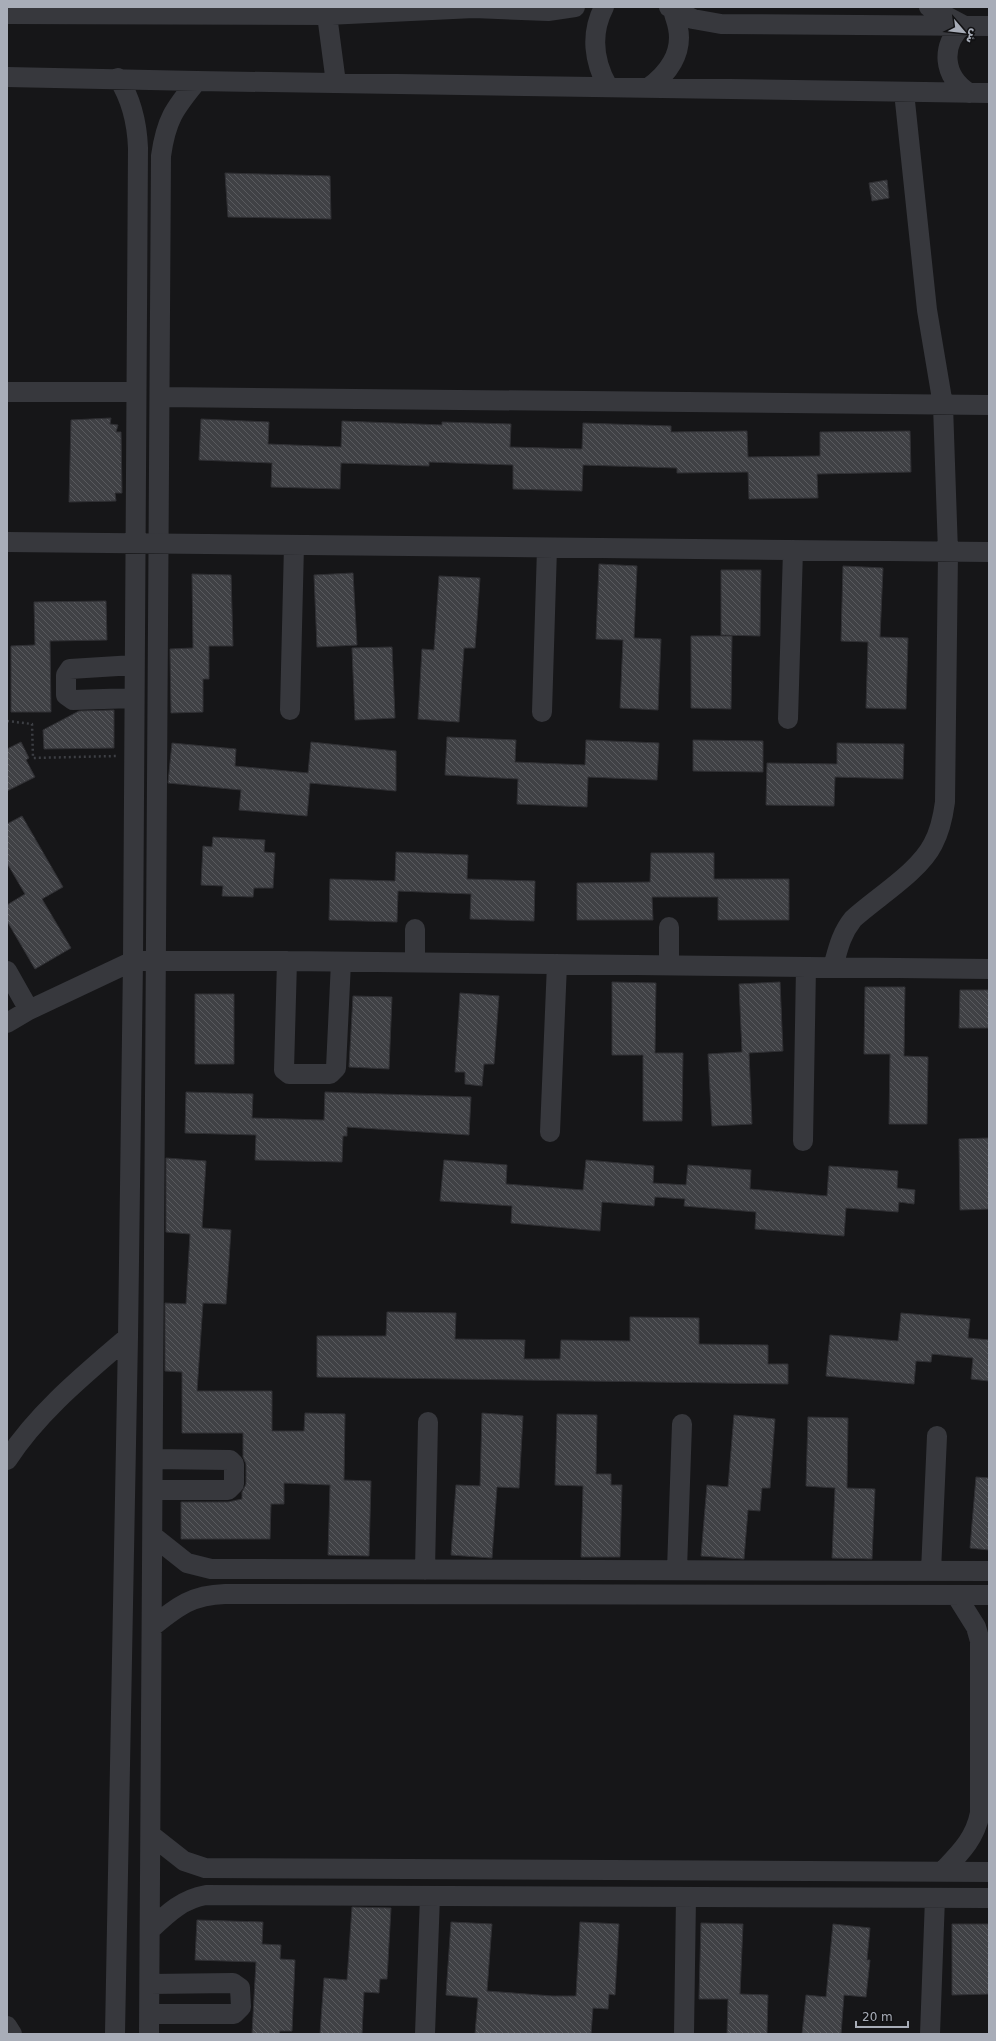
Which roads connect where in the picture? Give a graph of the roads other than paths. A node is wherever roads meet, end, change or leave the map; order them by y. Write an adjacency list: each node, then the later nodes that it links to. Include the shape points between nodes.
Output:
1 (475, 7): 2 (street, via 548,11); 7 (street)
2 (575, 7)
3 (604, 7): 14 (street, via 598,23 595,48 599,68)
4 (929, 7): 8 (street)
5 (671, 8): 8 (street, via 693,19 721,24); 15 (street, via 679,30 677,51 666,72)
6 (7, 14): 7 (street)
7 (327, 14): 13 (street)
8 (963, 25): 9 (street); 17 (street, via 951,39 947,56 950,74 961,88)
9 (989, 26)
10 (7, 77): 11 (street)
11 (118, 78): 12 (street); 20 (street, via 128,94 137,129)
12 (197, 82): 13 (street); 21 (street, via 176,106 171,116 161,156)
13 (336, 83): 14 (street)
14 (608, 87): 15 (street)
15 (648, 88): 16 (street)
16 (904, 92): 17 (street); 22 (street, via 926,310)
17 (969, 93): 18 (street)
18 (989, 93)
19 (7, 392): 20 (street)
20 (136, 392): 25 (street)
21 (160, 397): 22 (street); 26 (street)
22 (943, 405): 23 (street); 30 (street)
23 (989, 405)
24 (7, 542): 25 (street)
25 (134, 544): 26 (street); 32 (street)
26 (159, 544): 27 (street); 39 (street)
27 (294, 545): 28 (street); 34 (street)
28 (547, 548): 29 (street); 35 (street)
29 (793, 550): 30 (street); 36 (street)
30 (948, 552): 31 (street); 47 (street, via 945,802 942,824 921,862 863,910 845,930 839,942)
31 (989, 552)
32 (134, 665): 33 (street); 33 (street, via 70,669 66,675 66,695 73,700)
33 (134, 698): 40 (street)
34 (290, 710)
35 (542, 712)
36 (788, 719)
37 (669, 927): 45 (street)
38 (414, 929): 43 (street)
39 (156, 960): 40 (street); 41 (street); 58 (street)
40 (133, 961): 50 (street); 54 (street)
41 (287, 961): 42 (street); 42 (street, via 284,1070 289,1074 330,1074 336,1068)
42 (341, 962): 43 (street)
43 (415, 962): 44 (street)
44 (557, 964): 45 (street); 52 (street)
45 (669, 965): 46 (street)
46 (806, 967): 47 (street); 53 (street)
47 (833, 967): 48 (street)
48 (989, 969)
49 (7, 971): 50 (street)
50 (29, 1010): 51 (street)
51 (7, 1023)
52 (550, 1132)
53 (803, 1141)
54 (128, 1337): 59 (street, via 70,1388); 81 (street)
55 (428, 1422): 62 (street)
56 (682, 1424): 63 (street)
57 (937, 1436): 64 (street)
58 (153, 1459): 60 (street); 60 (street, via 230,1460 234,1464 234,1484 228,1490)
59 (7, 1460)
60 (153, 1490): 61 (street)
61 (153, 1536): 62 (street, via 187,1562 211,1569); 68 (street)
62 (425, 1570): 63 (street)
63 (676, 1570): 64 (street)
64 (931, 1571): 65 (street)
65 (989, 1571)
66 (956, 1595): 67 (street); 68 (street, via 225,1594 187,1601); 70 (street, via 976,1627 980,1641 980,1813 973,1837)
67 (989, 1595)
68 (152, 1627): 69 (street)
69 (151, 1835): 70 (street, via 184,1861 205,1868); 76 (street)
70 (942, 1872): 71 (street)
71 (989, 1872)
72 (430, 1896): 73 (street); 76 (street, via 206,1895 184,1901); 83 (street)
73 (686, 1897): 74 (street); 84 (street)
74 (935, 1898): 75 (street); 85 (street)
75 (989, 1898)
76 (150, 1930): 77 (street)
77 (150, 1984): 78 (street); 78 (street, via 236,1983 240,1988 240,2007 234,2014)
78 (150, 2014): 82 (street)
79 (7, 2026): 80 (street)
80 (12, 2034)
81 (115, 2034)
82 (149, 2034)
83 (425, 2034)
84 (684, 2034)
85 (930, 2034)

